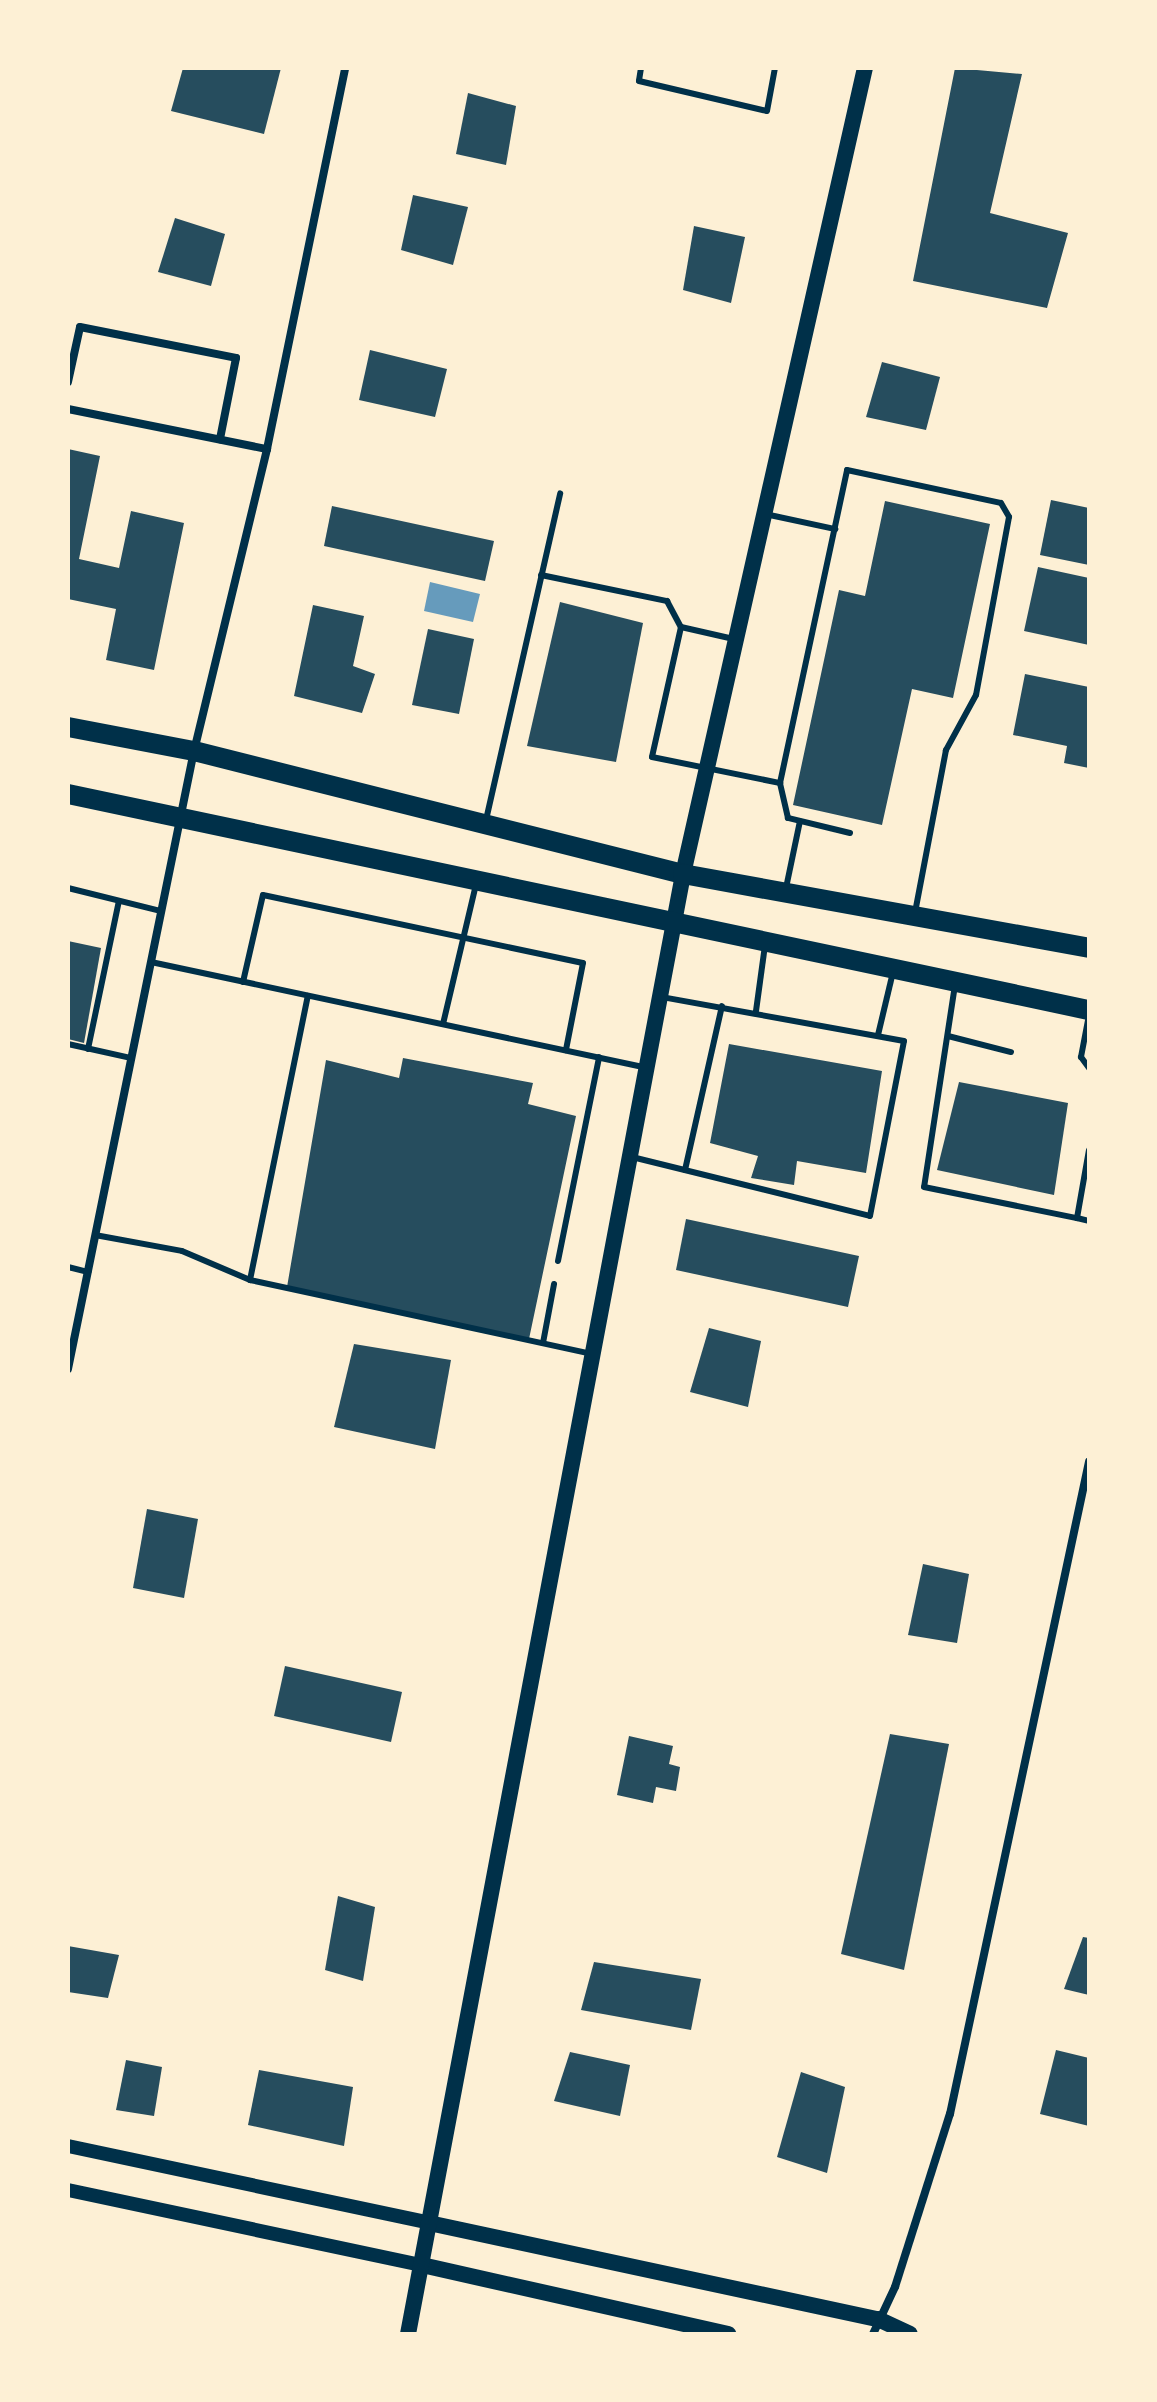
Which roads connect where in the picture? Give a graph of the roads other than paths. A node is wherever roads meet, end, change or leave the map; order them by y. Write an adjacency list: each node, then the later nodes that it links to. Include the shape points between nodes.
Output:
1 (345, 68): 8 (street)
2 (641, 68): 3 (lane, via 639,81 767,111)
3 (775, 68)
4 (865, 68): 10 (main road)
5 (68, 382): 7 (street, via 80,327 236,358)
6 (68, 409): 7 (street)
7 (220, 439): 8 (street)
8 (267, 449): 16 (street)
9 (560, 493): 12 (lane)
10 (765, 514): 11 (lane); 14 (main road)
11 (835, 529): 18 (lane); 30 (lane, via 847,470 1001,503 1009,517 976,695 946,750)
12 (541, 575): 13 (lane, via 667,601); 22 (lane)
13 (681, 627): 14 (lane); 17 (lane, via 652,757)
14 (736, 639): 17 (main road)
15 (68, 727): 16 (main road)
16 (194, 751): 20 (street); 22 (main road)
17 (707, 769): 18 (lane); 24 (main road)
18 (780, 783): 21 (lane, via 788,818)
19 (68, 794): 20 (main road)
20 (180, 818): 25 (main road); 29 (street)
21 (800, 821): 23 (lane); 27 (lane)
22 (485, 824): 24 (main road)
23 (850, 833)
24 (683, 874): 27 (main road); 31 (main road)
25 (477, 880): 31 (main road); 32 (lane)
26 (68, 888): 28 (lane)
27 (785, 892): 30 (main road)
28 (119, 901): 29 (lane); 48 (lane)
29 (161, 911): 35 (street)
30 (914, 916): 34 (main road)
31 (674, 922): 33 (main road); 40 (main road)
32 (463, 938): 37 (lane, via 263,895); 44 (lane); 49 (lane, via 583,963)
33 (766, 941): 36 (main road); 42 (lane)
34 (1089, 948)
35 (151, 962): 37 (lane); 52 (street)
36 (894, 968): 38 (main road); 45 (lane)
37 (243, 982): 39 (lane)
38 (956, 982): 43 (main road); 46 (lane)
39 (308, 996): 44 (lane); 64 (lane)
40 (659, 996): 41 (lane); 53 (main road)
41 (722, 1006): 42 (lane); 57 (lane)
42 (756, 1011): 45 (lane)
43 (1089, 1012): 54 (lane, via 1081,1057)
44 (443, 1024): 49 (lane)
45 (878, 1035): 57 (lane, via 904,1041 870,1216)
46 (948, 1036): 50 (lane); 58 (lane, via 924,1187)
47 (68, 1044): 48 (lane)
48 (88, 1049): 52 (lane)
49 (566, 1050): 51 (lane)
50 (1011, 1052)
51 (599, 1057): 53 (lane); 61 (lane)
52 (131, 1058): 60 (street)
53 (647, 1067): 56 (main road)
54 (1089, 1068)
55 (1089, 1150): 58 (lane)
56 (629, 1156): 57 (lane); 67 (main road)
57 (685, 1170)
58 (1077, 1218): 59 (lane)
59 (1089, 1221)
60 (95, 1235): 63 (street); 64 (lane, via 182,1251)
61 (558, 1261)
62 (68, 1267): 63 (lane)
63 (88, 1272): 68 (street)
64 (250, 1280): 66 (lane)
65 (554, 1284): 66 (lane)
66 (543, 1343): 67 (lane)
67 (589, 1353): 72 (main road)
68 (68, 1369)
69 (1089, 1462): 74 (street, via 950,2114 895,2287)
70 (68, 2146): 72 (street)
71 (68, 2190): 73 (street)
72 (429, 2223): 73 (main road); 74 (main road)
73 (422, 2265): 75 (main road); 76 (main road)
74 (876, 2327): 77 (main road)
75 (408, 2334)
76 (728, 2334)
77 (910, 2334)

